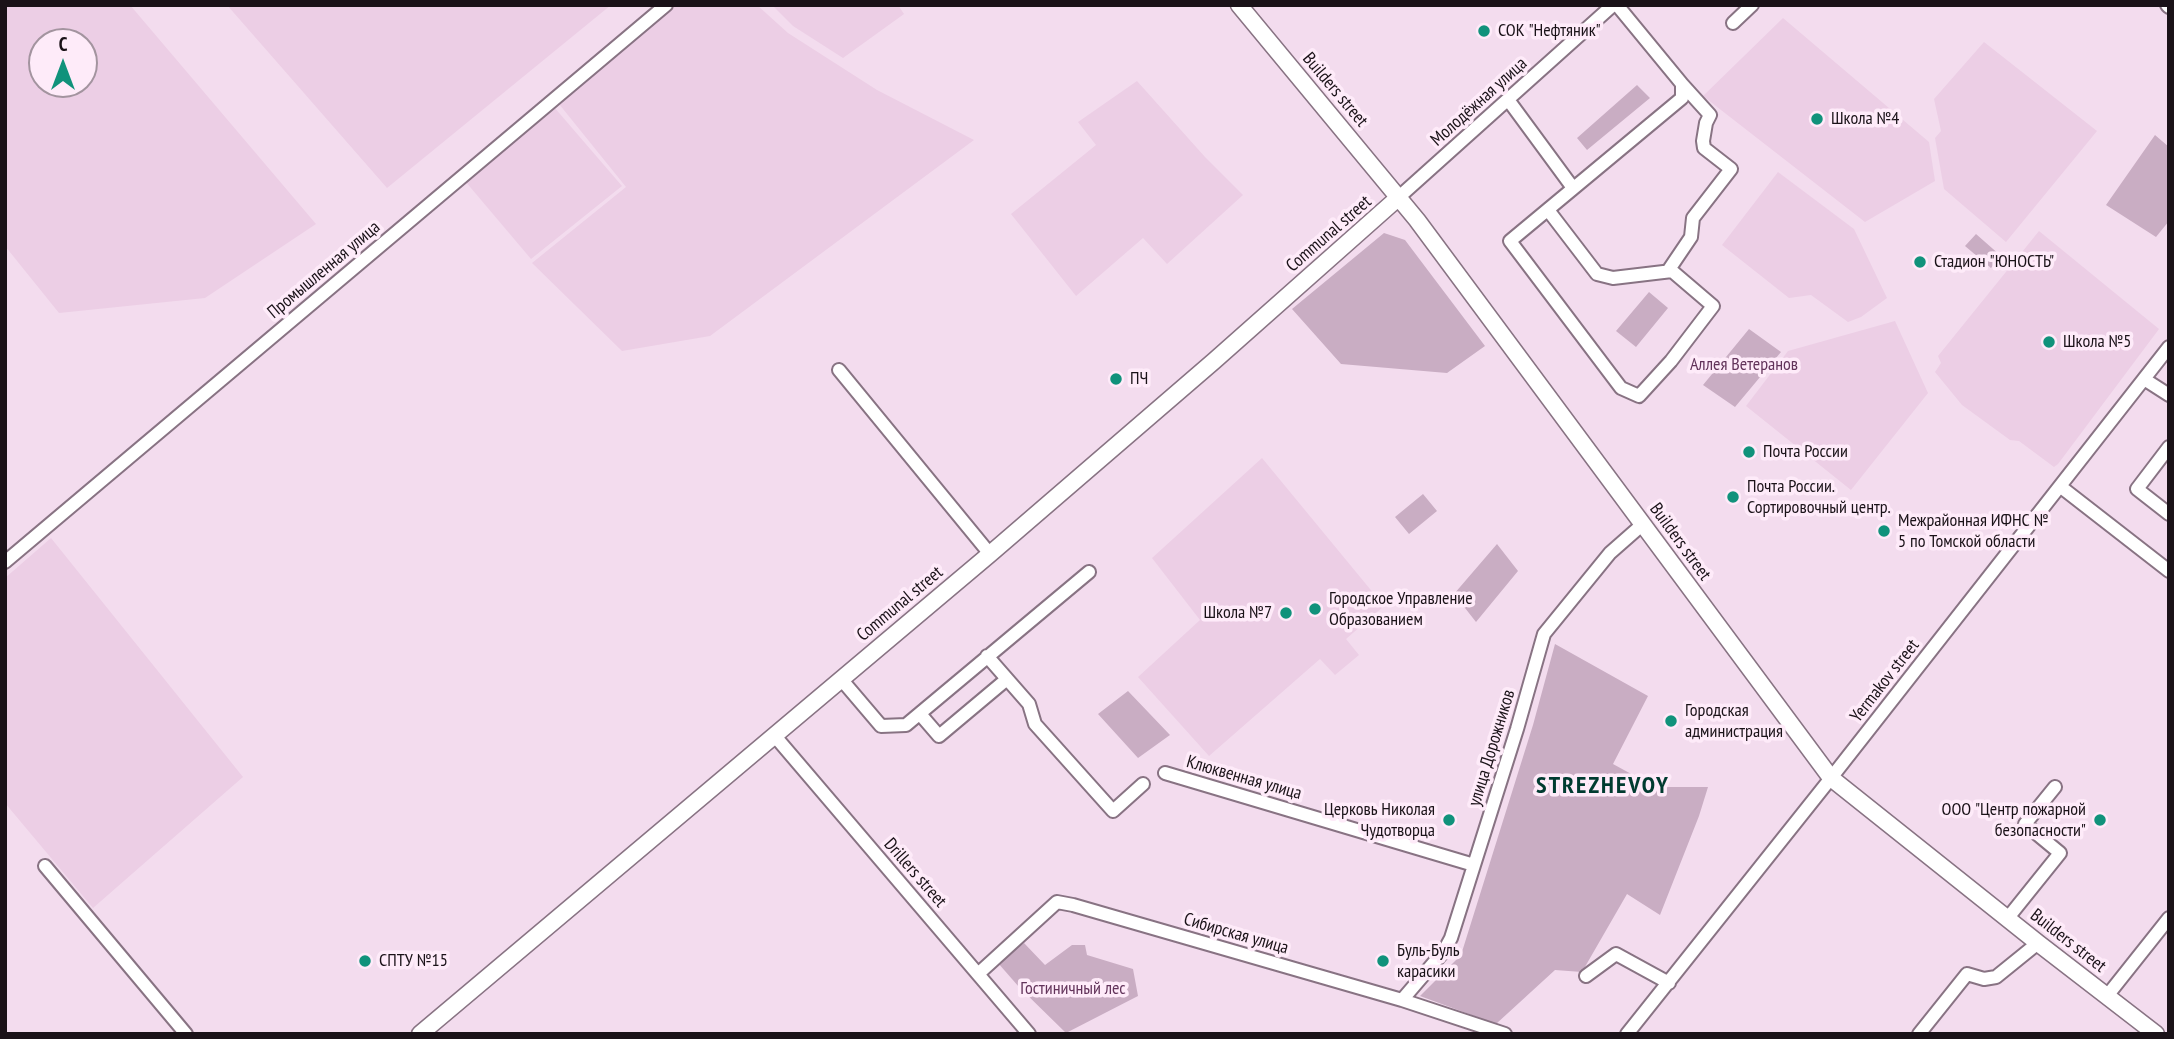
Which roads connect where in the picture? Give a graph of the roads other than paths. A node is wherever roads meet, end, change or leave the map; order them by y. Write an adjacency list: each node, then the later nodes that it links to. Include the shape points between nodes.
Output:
1 (666, 5): 21 (street, Промышленная улица)
2 (1240, 5): 9 (main road, Builders street)
3 (1615, 5): 6 (street); 7 (street, Молодёжная улица)
4 (1752, 5): 5 (street)
5 (1732, 23)
6 (1682, 84): 8 (street, via 1682,98); 11 (street, via 1710,115 1704,148 1731,169 1693,218 1691,237)
7 (1509, 101): 8 (street); 9 (street, Молодёжная улица)
8 (1573, 188): 10 (street)
9 (1399, 197): 19 (main road, Builders street); 20 (main road, Communal street)
10 (1548, 210): 11 (street, via 1597,274 1613,278); 11 (street, via 1504,241 1621,388 1639,396 1713,306)
11 (1668, 271)
12 (2169, 347): 14 (street, Yermakov street)
13 (839, 370): 20 (street)
14 (2144, 379): 15 (street); 17 (street, Yermakov street)
15 (2169, 395)
16 (2169, 447): 18 (street, via 2137,489)
17 (2061, 487): 22 (street); 30 (street, Yermakov street)
18 (2169, 514)
19 (1643, 524): 30 (main road, Builders street); 33 (street, улица Дорожников, via 1610,553 1544,634)
20 (990, 554): 25 (main road, Communal street)
21 (5, 562)
22 (2169, 571)
23 (1088, 572): 24 (street)
24 (987, 656): 26 (street); 27 (street)
25 (841, 679): 27 (street, via 881,726 906,724); 28 (main road, Communal street)
26 (1007, 679): 27 (street, via 939,736); 31 (street, via 1029,704 1035,724 1113,811)
27 (919, 714)
28 (774, 734): 38 (street, Drillers street); 43 (main road, Communal street)
29 (1165, 773): 33 (street, Клюквенная улица)
30 (1831, 779): 36 (main road, Builders street); 40 (street, Yermakov street)
31 (1143, 784)
32 (2055, 787): 36 (street, via 2025,824 2060,853)
33 (1474, 865): 42 (street, улица Дорожников, via 1451,938)
34 (45, 866): 44 (street)
35 (2169, 918): 41 (street)
36 (2007, 919): 37 (main road, Builders street)
37 (2038, 943): 41 (main road, Builders street); 48 (street, via 1996,977 1967,974)
38 (978, 974): 42 (street, Сибирская улица, via 1057,902); 45 (street, Drillers street)
39 (1586, 976): 40 (street, via 1616,954)
40 (1669, 983): 47 (street, Yermakov street)
41 (2107, 996): 49 (main road, Builders street)
42 (1402, 1000): 46 (street, Сибирская улица)
43 (429, 1031)
44 (186, 1034)
45 (1029, 1034)
46 (1505, 1034)
47 (1627, 1034)
48 (1919, 1034)
49 (2156, 1034)

